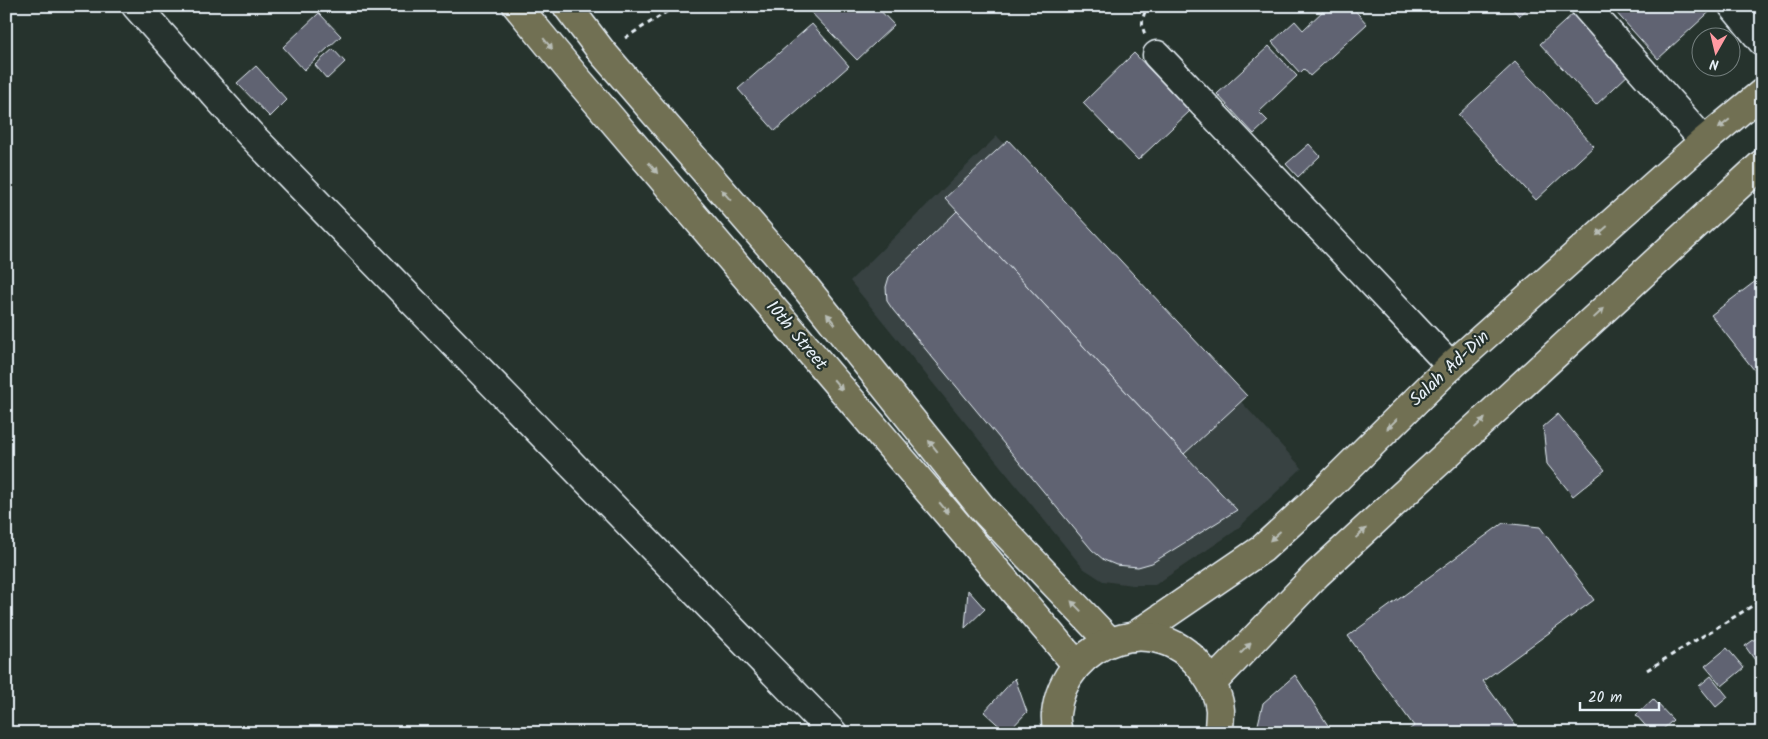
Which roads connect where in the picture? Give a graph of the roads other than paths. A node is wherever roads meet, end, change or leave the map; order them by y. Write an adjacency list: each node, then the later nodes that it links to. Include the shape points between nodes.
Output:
1 (136, 6): 15 (lane, via 249,132)
2 (517, 6): 13 (main road, 10th Street, one-way to 13)
3 (567, 6): 12 (main road, 10th Street, one-way to 3, via 982,508 806,288 602,52)
4 (1585, 6): 9 (lane)
5 (1733, 6): 6 (lane)
6 (1762, 41)
7 (1157, 55): 11 (lane)
8 (1762, 93): 9 (main road, Salah Ad-Din, one-way to 9)
9 (1704, 141): 11 (main road, Salah Ad-Din, one-way to 11)
10 (1762, 164): 14 (main road, one-way to 10, via 1318,574)
11 (1451, 366): 12 (main road, Salah Ad-Din, one-way to 12, via 1262,548)
12 (1121, 639): 13 (main road, Salah Ad-Din, via 1092,651); 14 (main road, via 1156,638 1178,647 1197,662)
13 (1076, 664): 16 (main road, via 1062,688 1056,715)
14 (1212, 684): 17 (main road, via 1220,709)
15 (833, 733)
16 (1058, 733)
17 (1219, 733)

